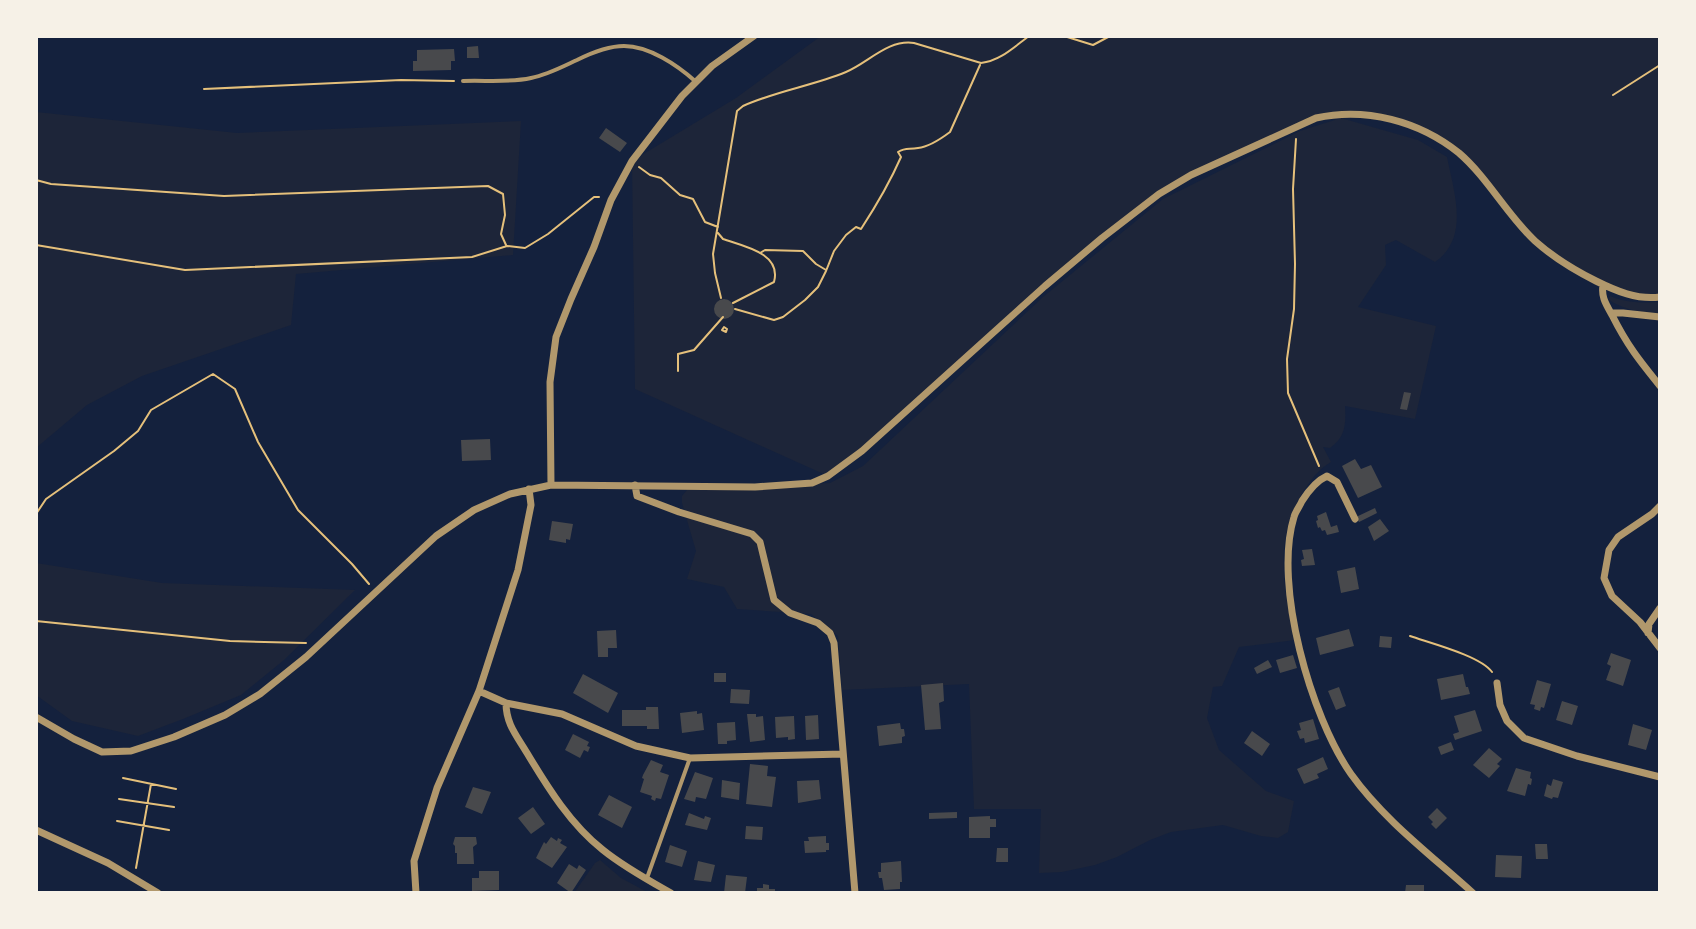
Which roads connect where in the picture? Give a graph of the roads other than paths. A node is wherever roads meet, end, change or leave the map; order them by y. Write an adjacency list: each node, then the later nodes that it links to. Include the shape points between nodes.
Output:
1 (754, 36): 3 (street)
2 (463, 81): 3 (lane, via 529,79 623,46 661,58)
3 (695, 81): 9 (street, via 632,161 571,299 554,348)
4 (1603, 285): 5 (street, via 1635,297); 6 (street); 10 (street, via 1548,252 1458,153 1423,130 1401,121 1336,113 1296,126 1159,194 828,476 812,483 755,487)
5 (1660, 297)
6 (1611, 313): 7 (street); 8 (street, via 1632,353)
7 (1660, 317)
8 (1660, 386)
9 (551, 485): 10 (street); 11 (street)
10 (635, 485): 21 (street, via 637,496 752,534 760,542 774,600 790,613 818,623 834,643)
11 (529, 489): 18 (street, via 531,505 518,570); 20 (street, via 456,521 318,646 225,715 131,751 102,752)
12 (1660, 506): 15 (street, via 1618,537 1605,566 1612,596)
13 (1355, 519): 30 (street, via 1337,482 1327,476 1318,480 1294,517 1287,560 1289,599 1313,697 1358,783)
14 (1660, 608): 15 (street)
15 (1648, 633): 16 (street)
16 (1660, 648)
17 (1497, 683): 23 (street, via 1507,721 1524,738)
18 (479, 691): 19 (street); 27 (street, via 437,788 414,861)
19 (506, 703): 22 (street, via 562,714 636,746); 25 (street, via 506,717 557,800 602,849)
20 (36, 717)
21 (843, 754): 22 (street); 29 (street)
22 (690, 758): 25 (lane)
23 (1660, 777)
24 (36, 830): 26 (street)
25 (647, 880): 28 (street)
26 (158, 893)
27 (416, 893)
28 (671, 893)
29 (855, 893)
30 (1473, 893)

